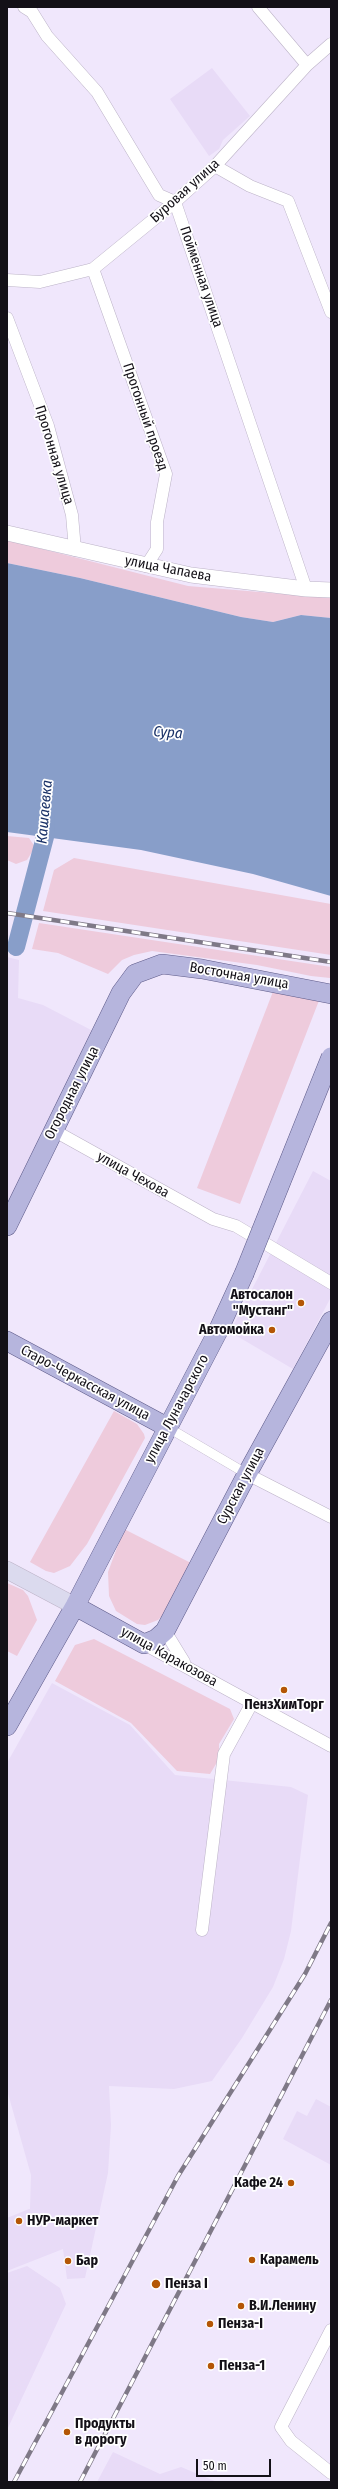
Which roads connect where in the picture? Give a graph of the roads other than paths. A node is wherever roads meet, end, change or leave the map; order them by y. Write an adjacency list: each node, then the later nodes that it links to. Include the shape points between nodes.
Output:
1 (24, 7): 6 (street, via 32,12 47,36 97,92 159,195)
2 (258, 7): 4 (street)
3 (331, 44): 4 (street, Буровая улица)
4 (307, 65): 5 (street, Буровая улица)
5 (215, 166): 6 (street, Буровая улица); 9 (street, via 250,186 288,201)
6 (175, 202): 7 (street, Буровая улица); 14 (street, Пойменная улица)
7 (93, 269): 8 (street, Буровая улица, via 40,282); 13 (street, Прогонный проезд, via 166,474 157,522 157,549)
8 (7, 280)
9 (331, 312)
10 (7, 318): 12 (street, Прогонная улица, via 48,426 72,515)
11 (7, 533): 12 (street, улица Чапаева)
12 (74, 550): 13 (street, улица Чапаева)
13 (146, 566): 14 (street, улица Чапаева, via 191,575)
14 (306, 589): 15 (street, улица Чапаева)
15 (331, 590)
16 (148, 968): 17 (main road, Восточная улица, via 162,964 202,969); 19 (main road, Огородная улица, via 135,974 121,993)
17 (331, 994)
18 (331, 1057): 24 (main road, улица Луначарского, bridge, via 244,1274 217,1333)
19 (53, 1130): 20 (main road, Огородная улица); 21 (street, улица Чехова, via 213,1219 236,1226)
20 (7, 1226)
21 (331, 1283)
22 (331, 1321): 25 (main road, Сурская улица)
23 (7, 1341): 24 (main road, Старо-Черкасская улица)
24 (167, 1427): 25 (street, Старо-Черкасская улица); 28 (main road, улица Луначарского)
25 (247, 1474): 26 (street, Старо-Черкасская улица); 29 (main road, Сурская улица)
26 (331, 1518)
27 (7, 1570): 28 (main road, улица Каракозова)
28 (75, 1606): 30 (main road, улица Каракозова); 33 (main road, улица Луначарского)
29 (165, 1631): 30 (main road, Сурская улица, via 156,1639); 31 (street, via 178,1656)
30 (144, 1644): 31 (street, улица Каракозова)
31 (187, 1666): 32 (street, улица Каракозова)
32 (252, 1703): 34 (street, улица Каракозова); 35 (street, via 224,1754)
33 (7, 1726)
34 (331, 1746)
35 (202, 1930)
36 (331, 2330): 37 (street, via 281,2427 291,2441)
37 (331, 2473)

